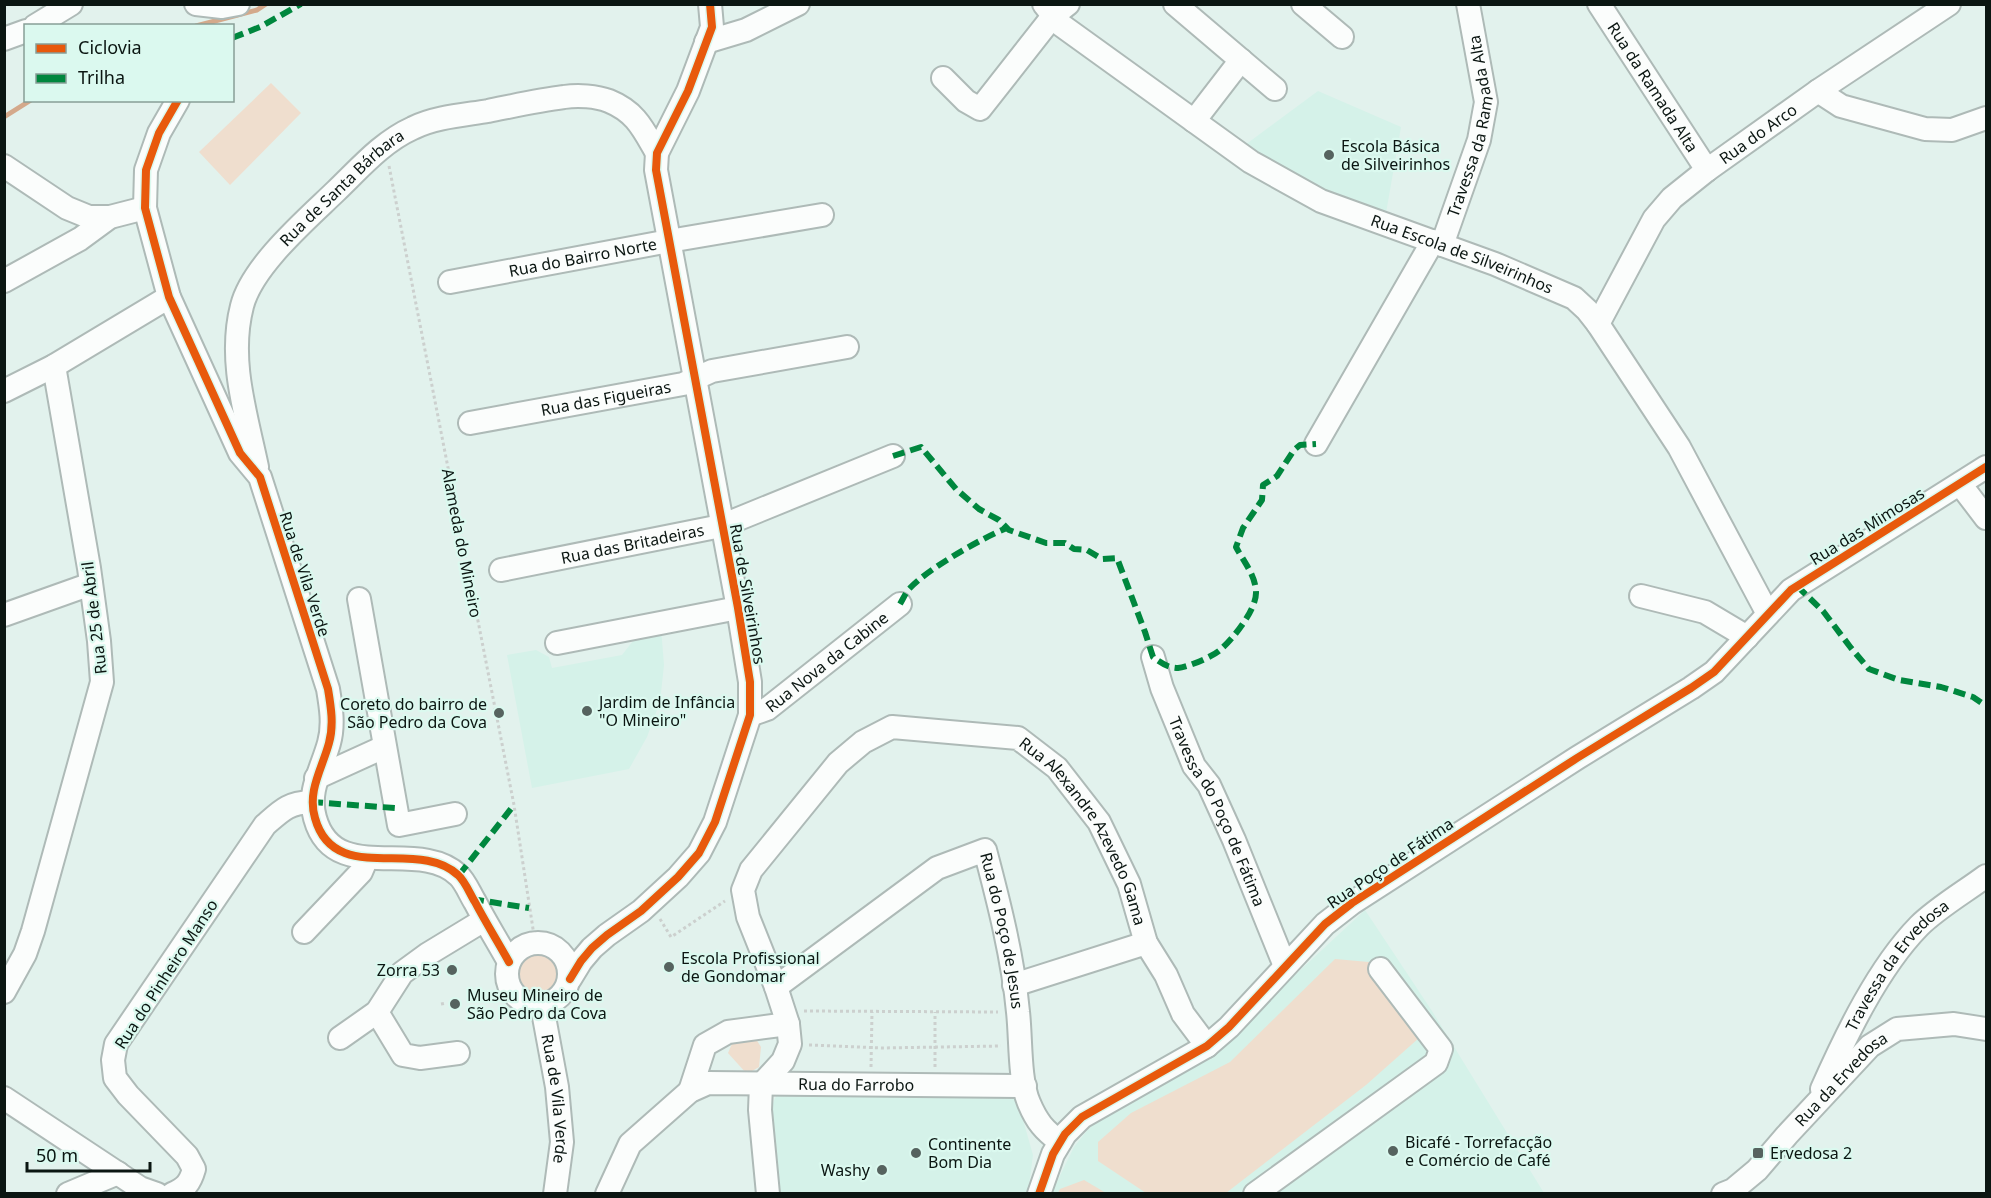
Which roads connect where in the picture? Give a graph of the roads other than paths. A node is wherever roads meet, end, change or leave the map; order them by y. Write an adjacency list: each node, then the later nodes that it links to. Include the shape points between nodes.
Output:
1 (71, 4): 12 (street)
2 (196, 4): 11 (street)
3 (710, 4): 16 (street, via 711,27)
4 (798, 4): 16 (street, via 746,30)
5 (1175, 4): 17 (street)
6 (1304, 4): 14 (street)
7 (1468, 4): 33 (street, Travessa da Ramada Alta, via 1486,102 1479,140)
8 (1599, 4): 28 (street, Rua da Ramada Alta)
9 (1946, 5): 20 (street, Rua do Arco)
10 (1055, 8): 18 (street, via 980,109); 25 (street, Rua Escola de Silveirinhos, via 1060,26)
11 (227, 15)
12 (38, 24)
13 (24, 32): 15 (street)
14 (1342, 37)
15 (4, 39)
16 (706, 42): 22 (street)
17 (1241, 60): 19 (street); 25 (street)
18 (943, 78)
19 (1275, 89)
20 (1818, 91): 23 (street, via 1841,106 1925,129 1952,130); 28 (street, Rua do Arco)
21 (177, 102): 29 (street, Rua de Vila Verde, via 159,133 146,170)
22 (679, 107): 24 (street); 26 (street)
23 (1986, 118)
24 (639, 121): 26 (street, Rua de Santa Bárbara); 46 (street, Rua de Santa Bárbara, via 608,100 565,97 444,119 415,127 385,145 269,260 242,304 237,356 239,386)
25 (1194, 121): 33 (street, Rua Escola de Silveirinhos, via 1251,162 1321,201)
26 (657, 153): 32 (street, Rua de Silveirinhos, via 656,170)
27 (4, 166): 31 (street, via 67,208 89,217)
28 (1707, 170): 37 (street, Rua do Arco, via 1672,198 1654,219)
29 (146, 208): 31 (street); 36 (street, Rua de Vila Verde)
30 (822, 215): 32 (street, Rua do Bairro Norte)
31 (110, 217): 34 (street)
32 (669, 241): 35 (street, Rua do Bairro Norte); 40 (street, Rua de Silveirinhos)
33 (1438, 243): 37 (street, Rua Escola de Silveirinhos, via 1574,298); 43 (street, Travessa da Ramada Alta)
34 (4, 281)
35 (450, 282)
36 (169, 297): 39 (street); 46 (street, Rua de Vila Verde, via 240,453)
37 (1598, 324): 56 (street, Rua Escola de Silveirinhos, via 1679,447)
38 (847, 347): 40 (street, Rua das Figueiras, via 712,370)
39 (54, 366): 41 (street); 51 (street, Rua 25 de Abril)
40 (695, 378): 42 (street, Rua das Figueiras, via 683,384); 49 (street, Rua de Silveirinhos)
41 (4, 391)
42 (470, 423)
43 (1316, 444)
44 (893, 456): 49 (street, Rua das Britadeiras)
45 (1986, 467): 47 (street, Rua das Mimosas)
46 (260, 477): 62 (street, Rua de Vila Verde, via 328,688)
47 (1960, 484): 48 (street); 56 (street, Rua das Mimosas, via 1797,586)
48 (1986, 518)
49 (721, 526): 50 (street, Rua das Britadeiras); 55 (street, Rua de Silveirinhos)
50 (501, 570)
51 (91, 584): 57 (street); 80 (street, Rua 25 de Abril, via 102,682 33,931)
52 (1641, 596): 58 (street, via 1705,612)
53 (359, 599): 63 (street)
54 (900, 604): 61 (street, Rua Nova da Cabine, via 767,709)
55 (738, 608): 59 (street); 61 (street, Rua de Silveirinhos, via 750,682)
56 (1768, 614): 58 (street, Rua Poço de Fátima)
57 (4, 615)
58 (1747, 637): 75 (street, Rua Poço de Fátima, via 1714,672 1691,688 1352,903 1325,924)
59 (557, 643)
60 (1153, 657): 75 (street, Travessa do Poço de Fátima, via 1194,766 1209,785)
61 (750, 715): 71 (street, Rua de Silveirinhos, via 716,822 699,853 641,911)
62 (333, 716): 63 (street, via 346,741 359,750); 64 (street, Rua de Vila Verde, via 330,742)
63 (384, 747): 64 (street); 66 (street, via 399,825)
64 (316, 778): 65 (street, Rua de Vila Verde)
65 (311, 802): 67 (street, via 326,839 344,853); 95 (street, Rua do Pinheiro Manso, via 296,803 266,825 116,1044 115,1078 187,1156 194,1169)
66 (455, 814)
67 (367, 858): 69 (street, via 437,862 459,875); 70 (street, via 361,872)
68 (1986, 876): 92 (street, Travessa da Ervedosa, via 1921,924 1892,958)
69 (484, 920): 74 (street); 82 (street, via 402,973)
70 (303, 932)
71 (607, 935): 73 (street, Rua de Silveirinhos, via 571,949); 77 (street, Rua de Silveirinhos, via 581,960)
72 (1146, 943): 78 (street); 79 (street, Rua Alexandre Azevedo Gama, via 1129,884 1099,822 1057,768 1018,738 892,727 864,742 838,763 751,870 737,893); 86 (street, Rua Alexandre Azevedo Gama, via 1183,1014)
73 (544, 944): 74 (street, via 522,947); 77 (street, via 563,954)
74 (509, 962): 81 (street, via 507,979 512,991 525,1003)
75 (1285, 966): 86 (street, Rua Poço de Fátima)
76 (1380, 969): 102 (street, via 1441,1049 1436,1063)
77 (570, 979): 81 (street, via 560,997)
78 (1014, 985): 79 (street, Rua do Poço de Jesus, via 985,850 937,868); 89 (street, Rua do Poço de Jesus)
79 (776, 987): 84 (street)
80 (4, 992)
81 (542, 1005): 98 (street, Rua de Vila Verde, via 562,1142)
82 (377, 1012): 85 (street); 87 (street, via 403,1055 420,1058)
83 (1986, 1029): 92 (street, Rua da Ervedosa, via 1954,1024 1897,1029 1870,1046)
84 (789, 1034): 88 (street, via 783,1061); 90 (street, via 728,1032 705,1045)
85 (340, 1038)
86 (1207, 1046): 93 (street, Rua Poço de Fátima, via 1082,1117)
87 (458, 1053)
88 (761, 1085): 89 (street, Rua do Farrobo); 90 (street, Rua do Farrobo, via 708,1083); 100 (street)
89 (1025, 1086): 93 (street, Rua do Poço de Jesus, via 1042,1128)
90 (690, 1091): 99 (street, Rua do Farrobo, via 630,1144)
91 (4, 1098): 94 (street)
92 (1814, 1106): 103 (street, Rua da Ervedosa, via 1757,1170)
93 (1060, 1142): 101 (street, Rua Poço de Fátima)
94 (118, 1173): 96 (street); 97 (street)
95 (188, 1190)
96 (68, 1194)
97 (157, 1194)
98 (555, 1194)
99 (608, 1194)
100 (768, 1194)
101 (1039, 1194)
102 (1255, 1194)
103 (1723, 1194)

